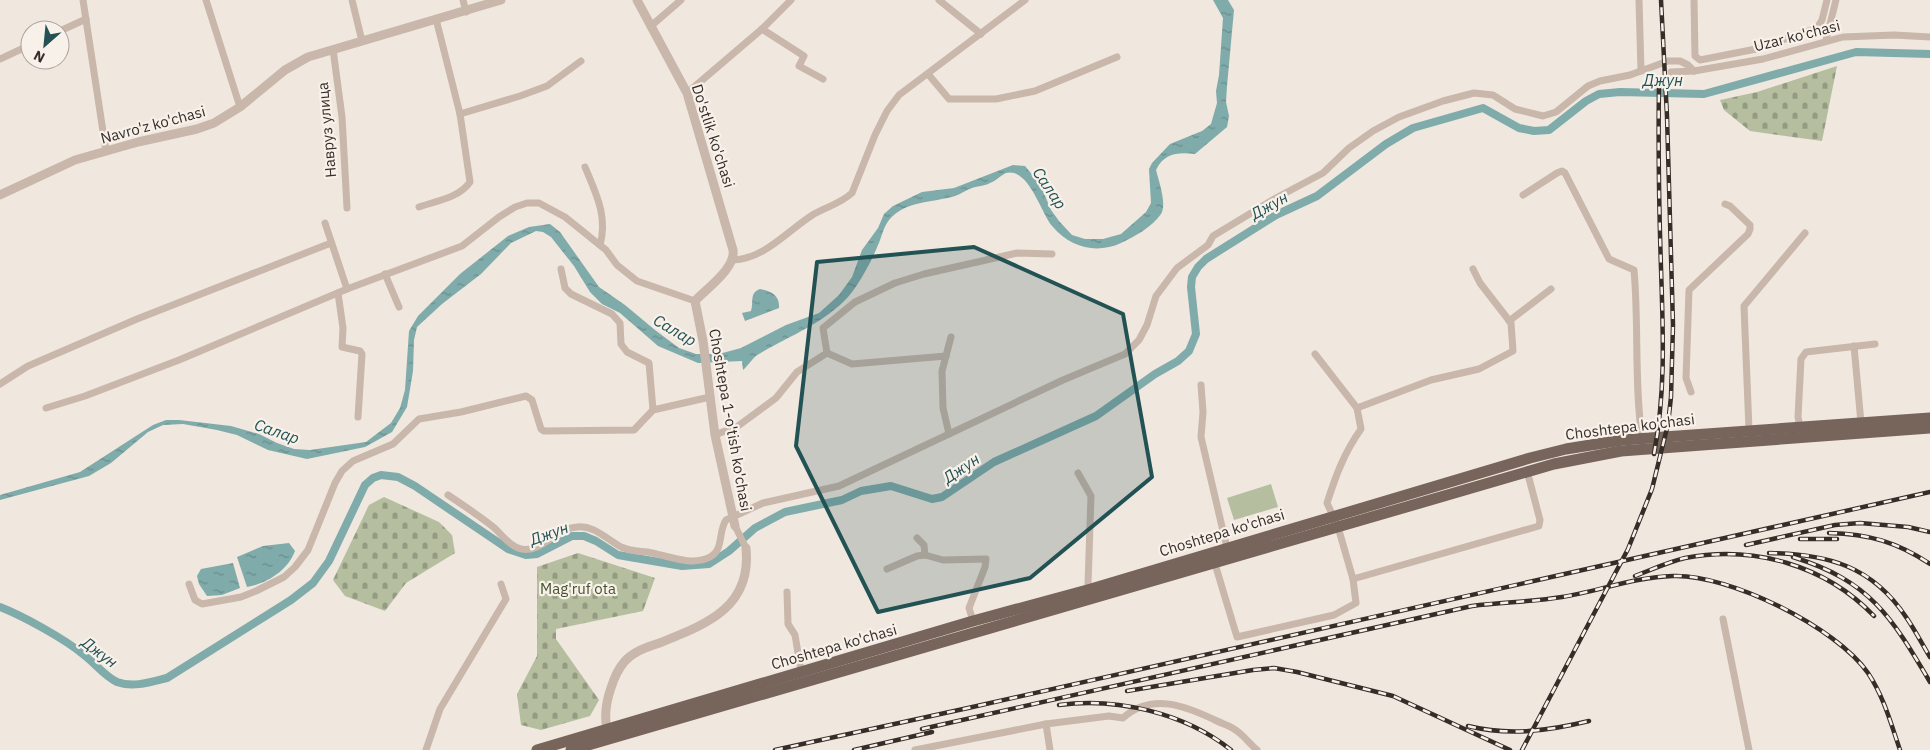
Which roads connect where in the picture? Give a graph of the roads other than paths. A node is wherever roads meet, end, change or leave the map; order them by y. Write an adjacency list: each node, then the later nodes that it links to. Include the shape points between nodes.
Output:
1 (83, 0): 16 (street)
2 (206, 0): 37 (street)
3 (352, 0): 23 (street)
4 (463, 0): 15 (street)
5 (502, 0): 15 (street, Navro'z ko'chasi)
6 (636, 0): 19 (street, Do'stlik ko'chasi)
7 (681, 0): 19 (street)
8 (791, 0): 20 (street)
9 (940, 0): 21 (street)
10 (1025, 0): 21 (street)
11 (1639, 0): 32 (street)
12 (1694, 0): 29 (street)
13 (1827, 0): 29 (street, via 1817,28 1756,49)
14 (1836, 0): 24 (street)
15 (466, 12): 17 (street, Navro'z ko'chasi)
16 (86, 19): 18 (street); 39 (street)
17 (436, 19): 23 (street, Navro'z ko'chasi); 38 (street)
18 (70, 26)
19 (651, 26): 36 (street, Do'stlik ko'chasi)
20 (762, 29): 35 (street, via 804,56 799,66); 36 (street)
21 (981, 34): 34 (street)
22 (1930, 37): 24 (street, Uzar ko'chasi, via 1894,35)
23 (362, 40): 25 (street, Navro'z ko'chasi)
24 (1826, 40): 31 (street, Uzar ko'chasi, via 1763,59)
25 (333, 49): 37 (street, Navro'z ko'chasi, via 290,66); 45 (street, Навруз улица, via 342,118)
26 (20, 50): 28 (street)
27 (1118, 56): 34 (street, via 1035,91 996,99 949,99)
28 (0, 59)
29 (1697, 59): 31 (street)
30 (581, 61): 38 (street, via 547,86)
31 (1693, 70): 32 (street, via 1680,61); 33 (street, Uzar ko'chasi)
32 (1641, 71): 80 (street, via 1588,86 1549,115 1525,112 1493,95 1474,93 1399,117 1349,148 1323,173 1213,236 1208,245 1177,268 1156,296 1147,325 1134,347 1125,354)
33 (1671, 72)
34 (928, 74): 51 (street, via 893,103 875,135 852,194 814,214 770,246 744,259)
35 (823, 79)
36 (687, 93): 51 (street, Do'stlik ko'chasi, via 733,250)
37 (240, 106): 39 (street, Navro'z ko'chasi, via 203,127)
38 (460, 114): 44 (street, via 470,182 452,196)
39 (106, 151): 41 (street, Navro'z ko'chasi, via 65,164)
40 (585, 167): 49 (street, via 599,202 604,230)
41 (0, 195)
42 (1523, 195): 82 (street, via 1557,173 1565,173 1609,260 1634,270 1637,391)
43 (1725, 204): 69 (street, via 1750,225 1750,229 1689,290 1686,378)
44 (419, 207)
45 (347, 208)
46 (325, 223): 48 (street)
47 (1805, 232): 79 (street, via 1744,306)
48 (331, 243): 55 (street); 67 (street, via 128,323 28,366)
49 (600, 245): 54 (street, via 552,209 527,203 499,217 462,246); 58 (street, via 637,281)
50 (1052, 254): 64 (street, via 1017,253 924,274 895,284 855,302 823,328)
51 (733, 260): 58 (street)
52 (561, 269): 73 (street, via 565,288 612,314 620,323 621,344 627,352 649,363)
53 (1473, 269): 60 (street, via 1480,284)
54 (385, 274): 55 (street); 59 (street)
55 (347, 289): 57 (street)
56 (1551, 289): 60 (street)
57 (338, 293): 71 (street, via 179,360); 74 (street, via 342,347 362,354)
58 (695, 301): 70 (street, Choshtepa 1-o'tish ko'chasi)
59 (400, 307)
60 (1509, 321): 72 (street, via 1513,351 1479,369 1431,380)
61 (951, 337): 66 (street)
62 (1875, 344): 63 (street)
63 (1854, 346): 76 (street); 77 (street, via 1806,352 1801,358)
64 (827, 353): 66 (street, via 852,364); 81 (street, via 797,372 776,398 738,426)
65 (1315, 354): 72 (street)
66 (946, 356): 80 (street, via 942,371 943,408)
67 (0, 384)
68 (1201, 385): 91 (street, via 1201,437)
69 (1691, 392)
70 (710, 397): 73 (street); 81 (street, Choshtepa 1-o'tish ko'chasi)
71 (46, 408)
72 (1356, 408): 86 (street, via 1361,428 1339,465 1327,503)
73 (654, 410): 96 (street, via 634,430 544,431 532,400 526,396 419,419 393,444 353,461 342,471 303,558 284,577 241,597 202,604 195,600)
74 (358, 417)
75 (1930, 418): 76 (main road, Choshtepa ko'chasi)
76 (1861, 422): 77 (main road, Choshtepa ko'chasi)
77 (1800, 427): 79 (main road, Choshtepa ko'chasi)
78 (1930, 428): 83 (main road, Choshtepa ko'chasi, via 1620,451)
79 (1749, 430): 82 (main road, Choshtepa ko'chasi)
80 (948, 434): 87 (street, via 839,486 763,503)
81 (716, 435): 87 (street, Choshtepa 1-o'tish ko'chasi)
82 (1642, 438): 86 (main road, Choshtepa ko'chasi, via 1594,444 1530,458)
83 (1528, 471): 88 (main road, Choshtepa ko'chasi); 95 (street, via 1539,526)
84 (1078, 473): 98 (street, via 1091,496 1088,576)
85 (448, 495): 87 (street, via 487,522 511,544 528,550 568,528 578,526 599,533 622,548 696,560 710,558 716,552 723,524 726,520)
86 (1332, 516): 88 (street); 91 (main road, Choshtepa ko'chasi)
87 (733, 522): 90 (street, Choshtepa 1-o'tish ko'chasi)
88 (1338, 527): 93 (main road, Choshtepa ko'chasi); 95 (street)
89 (917, 538): 92 (street, via 924,545)
90 (746, 548): 105 (street, Choshtepa 1-o'tish ko'chasi, via 743,582 726,610 694,629 636,652 615,674 607,701)
91 (1227, 548): 98 (main road, Choshtepa ko'chasi)
92 (925, 556): 94 (street, via 917,556); 101 (street, via 943,560 986,558 969,608)
93 (1215, 564): 95 (street, via 1237,638 1334,615 1356,602); 103 (main road, Choshtepa ko'chasi)
94 (887, 569)
95 (1353, 579)
96 (189, 584)
97 (501, 584): 106 (street, via 506,599 440,709)
98 (1091, 589): 101 (main road, Choshtepa ko'chasi)
99 (787, 592): 102 (street, via 788,624 795,635)
100 (1723, 618): 112 (street)
101 (973, 621): 102 (main road, Choshtepa ko'chasi)
102 (800, 671): 103 (main road, Choshtepa ko'chasi)
103 (681, 712): 105 (main road, Choshtepa ko'chasi)
104 (1046, 724): 109 (street); 110 (street); 111 (street, via 1109,716 1123,718 1134,708 1180,705 1237,730)
105 (608, 734): 107 (main road, Choshtepa ko'chasi); 108 (main road, Choshtepa ko'chasi)
106 (426, 750)
107 (536, 750)
108 (571, 750)
109 (916, 750)
110 (1050, 750)
111 (1257, 750)
112 (1748, 750)

